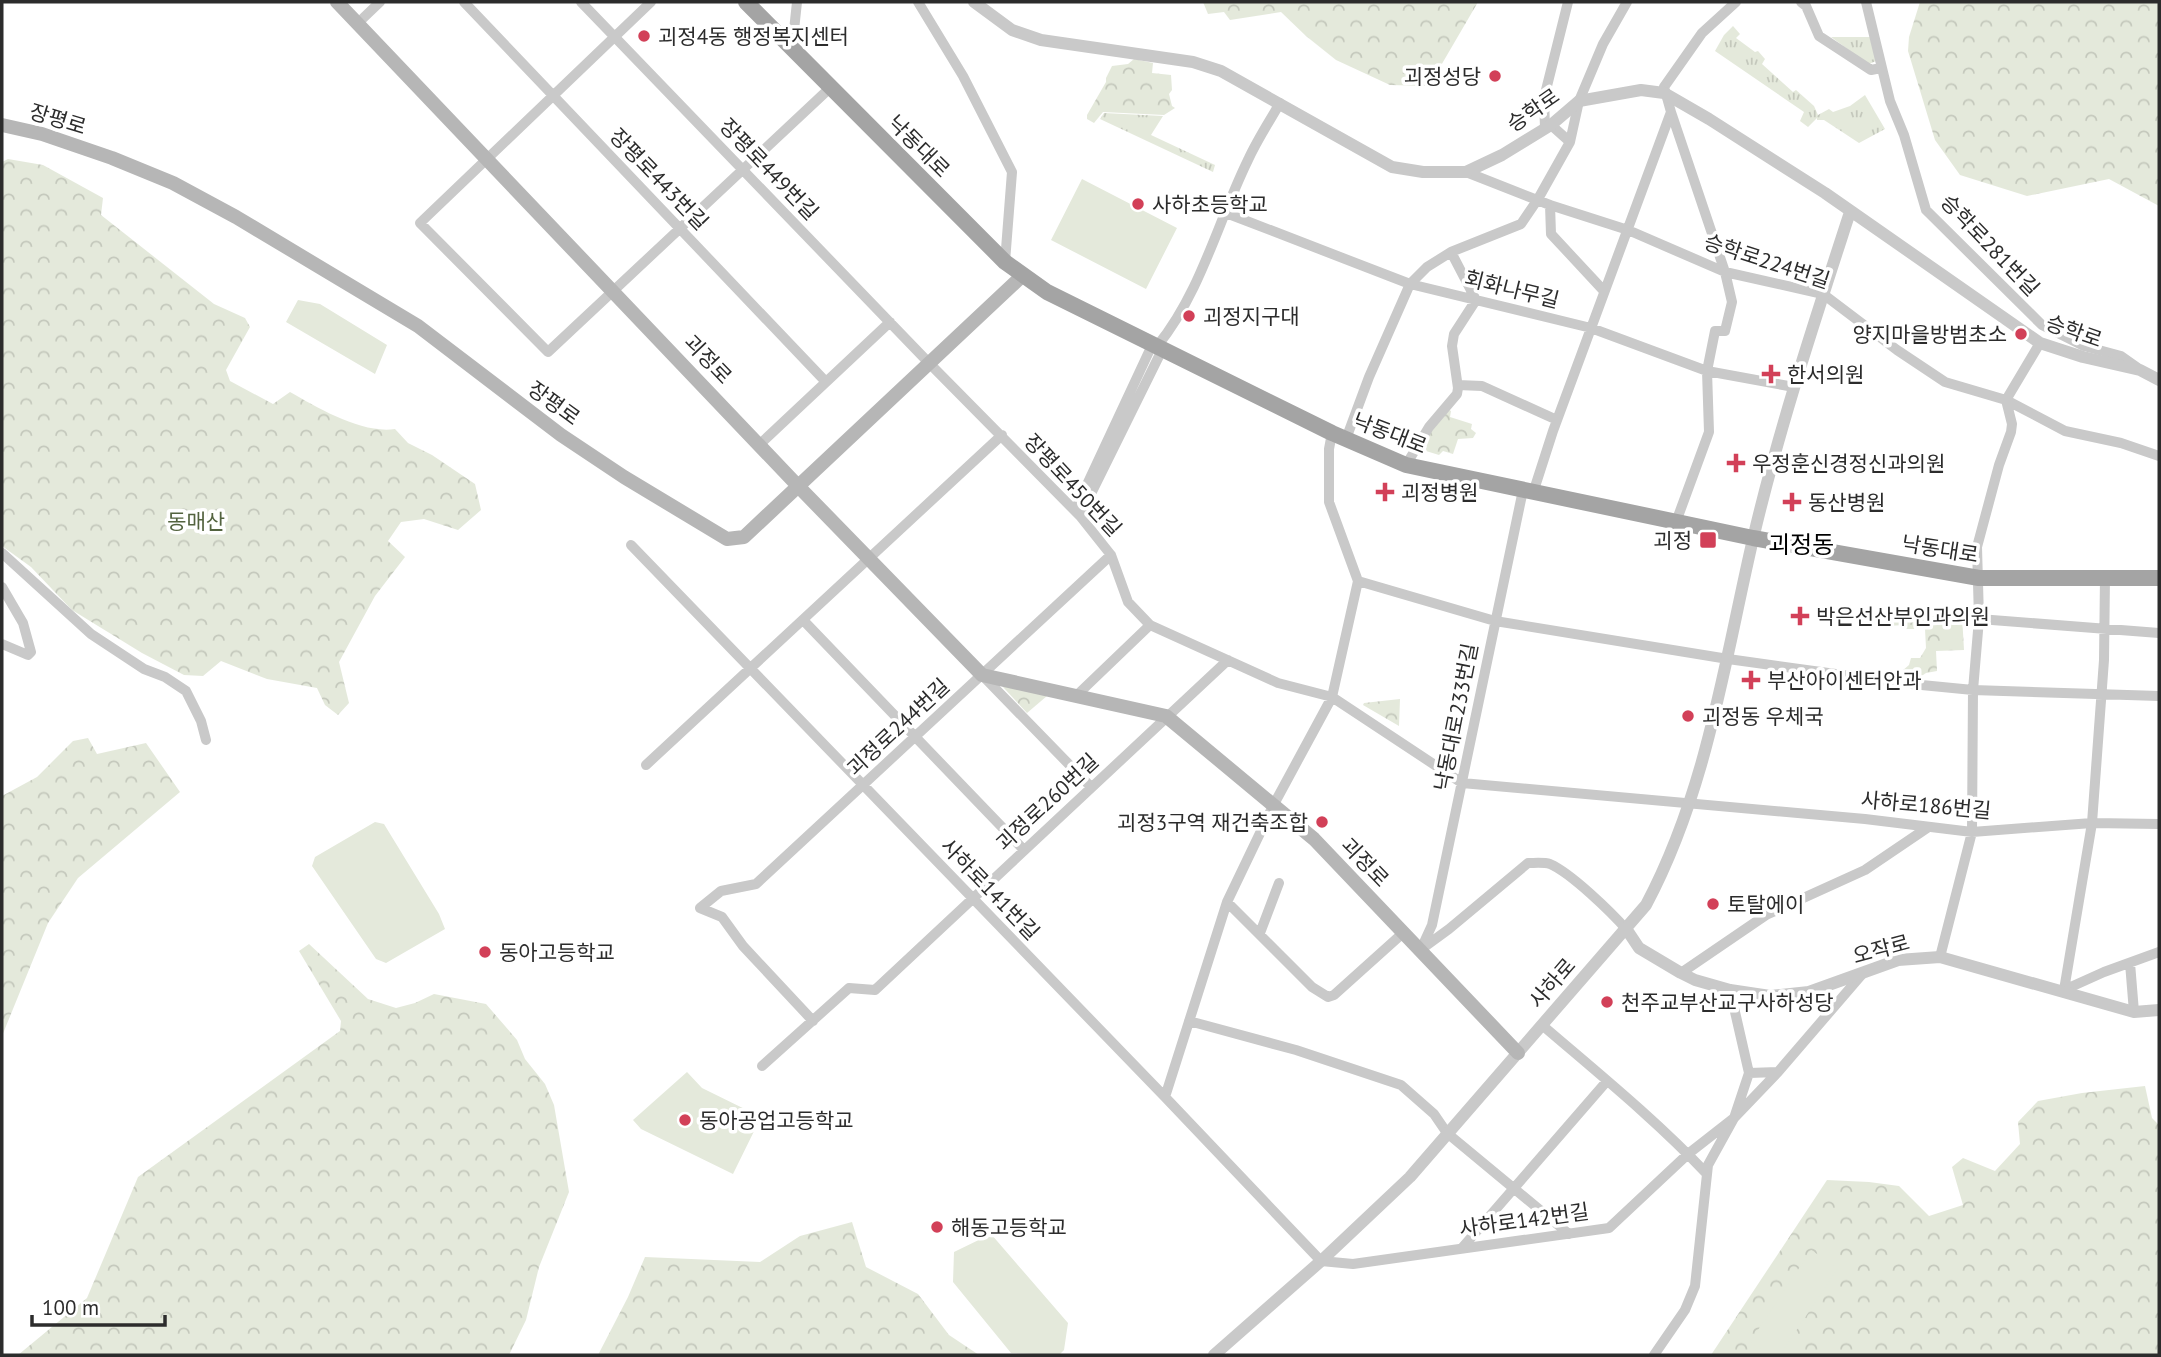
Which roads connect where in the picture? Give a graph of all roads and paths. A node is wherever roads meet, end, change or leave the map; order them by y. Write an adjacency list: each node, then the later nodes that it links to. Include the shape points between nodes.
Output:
1 (337, 2): 15 (main road, 괴정로)
2 (380, 2): 15 (street)
3 (464, 2): 21 (street, 장평로443번길)
4 (581, 2): 16 (street, 장평로449번길)
5 (651, 2): 16 (street)
6 (746, 2): 17 (main road, 낙동대로)
7 (797, 2): 17 (street)
8 (918, 2): 38 (street, via 963,75 1013,172)
9 (974, 2): 23 (street, 승학로, via 1012,30 1041,40 1193,62)
10 (1568, 2): 26 (street, via 1544,98)
11 (1627, 2): 22 (street, via 1603,44)
12 (1736, 2): 20 (street, via 1702,33)
13 (1801, 2): 18 (street, via 1819,36 1871,70)
14 (1866, 2): 18 (street, 승학로281번길)
15 (358, 23): 28 (main road, 괴정로)
16 (614, 36): 21 (street); 29 (street, 장평로449번길)
17 (792, 49): 19 (main road, 낙동대로)
18 (1881, 68): 51 (street, 승학로281번길, via 1926,210 2042,325 2121,356)
19 (831, 87): 29 (street); 38 (main road, 낙동대로)
20 (1664, 93): 22 (street, 승학로, via 1641,90); 24 (street); 33 (street, 승학로)
21 (553, 95): 28 (street); 35 (street, 장평로443번길)
22 (1580, 102): 26 (street, 승학로); 27 (street)
23 (1280, 103): 30 (street, 승학로, via 1392,167); 34 (street, via 1248,160)
24 (1671, 112): 36 (street, 낙동대로233번길); 39 (street)
25 (2, 125): 64 (main road, 장평로, via 112,158 173,183 236,217 418,326 561,435 727,539 744,537)
26 (1548, 126): 27 (street); 30 (street, 승학로)
27 (1570, 142): 31 (street)
28 (486, 159): 42 (main road, 괴정로); 42 (street, via 420,223 548,352)
29 (743, 169): 35 (street); 46 (street, 장평로449번길)
30 (1466, 172): 31 (street, 승학로224번길)
31 (1538, 199): 32 (street, 승학로224번길); 37 (street, via 1521,224)
32 (1550, 205): 36 (street, 승학로224번길); 43 (street, via 1551,234)
33 (1850, 212): 44 (street, 사하로); 48 (street, 승학로)
34 (1226, 213): 41 (street, 회화나무길); 49 (street, via 1174,326)
35 (680, 228): 42 (street); 54 (street, 장평로443번길)
36 (1628, 230): 39 (street, 승학로224번길); 43 (street, 낙동대로233번길)
37 (1451, 252): 41 (street); 45 (street)
38 (1005, 262): 40 (main road, 낙동대로)
39 (1726, 272): 44 (street, 승학로224번길); 52 (street, via 1732,302 1725,331 1715,331)
40 (1022, 276): 49 (main road, 낙동대로); 50 (main road, 장평로)
41 (1410, 284): 45 (street, 회화나무길); 60 (street)
42 (613, 291): 61 (main road, 괴정로)
43 (1604, 291): 47 (street, 낙동대로233번길)
44 (1823, 294): 56 (street, 사하로); 57 (street, 승학로224번길, via 1945,382)
45 (1476, 300): 47 (street, 회화나무길); 55 (street, via 1454,334)
46 (890, 322): 50 (street, 장평로449번길); 54 (street)
47 (1591, 328): 52 (street, 회화나무길); 58 (street, 낙동대로233번길)
48 (2040, 343): 51 (street, 승학로); 57 (street)
49 (1158, 345): 60 (main road, 낙동대로); 66 (street)
50 (929, 363): 59 (street, 장평로450번길); 64 (main road, 장평로)
51 (2140, 370): 53 (street, 승학로)
52 (1707, 371): 56 (street, 회화나무길); 67 (street, via 1709,432)
53 (2159, 380)
54 (826, 382): 61 (street)
55 (1458, 385): 58 (street, via 1482,386); 63 (street, via 1457,394)
56 (1794, 387): 68 (street, 사하로)
57 (2006, 400): 62 (street, 승학로224번길, via 2065,431); 74 (street, via 2011,432 1980,530)
58 (1557, 419): 65 (street, 낙동대로233번길)
59 (1002, 435): 66 (street, 장평로450번길); 72 (street)
60 (1339, 436): 63 (main road, 낙동대로); 76 (street, via 1329,449 1329,502)
61 (760, 444): 64 (main road, 괴정로)
62 (2159, 456)
63 (1406, 465): 65 (main road, 낙동대로)
64 (798, 486): 72 (main road, 괴정로)
65 (1528, 492): 67 (main road, 낙동대로); 80 (street, 낙동대로233번길)
66 (1078, 513): 71 (street, 장평로450번길)
67 (1676, 522): 68 (main road, 낙동대로)
68 (1753, 538): 74 (main road, 낙동대로); 85 (street, 사하로)
69 (631, 545): 87 (street, 사하로141번길)
70 (2, 552): 96 (street, via 91,634 186,691)
71 (1111, 555): 81 (street, 장평로450번길, via 1128,602); 88 (street, 괴정로244번길)
72 (870, 558): 79 (street); 88 (main road, 괴정로)
73 (2105, 577): 74 (main road, 낙동대로); 75 (main road, 낙동대로); 82 (street)
74 (1979, 578): 78 (street)
75 (2159, 578)
76 (1358, 581): 80 (street); 93 (street)
77 (2, 587): 84 (street, via 32,647 23,655)
78 (1979, 619): 82 (street); 89 (street)
79 (803, 620): 87 (street); 95 (street)
80 (1495, 621): 85 (street); 98 (street, 낙동대로233번길)
81 (1150, 625): 86 (street, 장평로450번길); 91 (street)
82 (2106, 631): 83 (street); 90 (street)
83 (2159, 633)
84 (2, 644)
85 (1728, 659): 89 (street); 101 (street, 사하로)
86 (1228, 660): 93 (street, 장평로450번길, via 1279,683); 94 (street)
87 (750, 668): 97 (street); 99 (street, 사하로141번길)
88 (982, 675): 91 (main road, 괴정로); 95 (street, 괴정로244번길); 100 (street)
89 (1973, 690): 90 (street); 106 (street)
90 (2100, 693): 92 (street); 103 (street)
91 (1076, 696): 94 (main road, 괴정로)
92 (2159, 696)
93 (1332, 697): 98 (street, 장평로450번길); 102 (street)
94 (1166, 716): 100 (street, 괴정로260번길); 102 (main road, 괴정로)
95 (915, 737): 99 (street, 괴정로244번길); 107 (street)
96 (206, 740)
97 (646, 765)
98 (1462, 783): 101 (street, 사하로186번길); 114 (street, 낙동대로233번길, via 1432,925)
99 (863, 785): 109 (street, 사하로141번길); 124 (street, 괴정로244번길, via 756,884 721,891 700,908 722,917)
100 (1091, 787): 107 (street, 괴정로260번길)
101 (1690, 805): 105 (street, 사하로186번길); 111 (street, 사하로, via 1659,882)
102 (1273, 806): 110 (street); 113 (main road, 괴정로, via 1314,839)
103 (2092, 823): 104 (street, 사하로186번길); 106 (street, 사하로186번길); 121 (street)
104 (2159, 824)
105 (1927, 828): 106 (street, 사하로186번길); 119 (street, via 1865,870 1766,915)
106 (1972, 832): 116 (street)
107 (1024, 850): 109 (street, 괴정로260번길)
108 (1279, 883): 112 (street)
109 (972, 899): 124 (street, 괴정로260번길, via 875,990 849,988); 132 (street, 사하로141번길)
110 (1227, 902): 112 (street); 125 (street)
111 (1627, 930): 114 (street, via 1549,863 1528,863); 119 (street, 오작로, via 1639,948); 126 (street, 사하로)
112 (1260, 933): 113 (street, via 1312,987 1328,997)
113 (1403, 933): 114 (main road, 괴정로)
114 (1421, 949): 127 (main road, 괴정로)
115 (2159, 952): 117 (street)
116 (1940, 957): 118 (street, 오작로, via 1898,960); 121 (street, 오작로)
117 (2130, 963): 121 (street); 123 (street)
118 (1864, 972): 120 (street, 오작로, via 1808,992 1770,996); 129 (street)
119 (1681, 973): 120 (street, 오작로)
120 (1730, 990): 130 (street)
121 (2064, 990): 123 (street, 오작로)
122 (2159, 1010): 123 (street, 오작로)
123 (2134, 1012)
124 (813, 1021): 128 (street, 괴정로260번길)
125 (1189, 1021): 132 (street); 134 (street, via 1401,1085 1434,1114)
126 (1542, 1025): 127 (street, 사하로); 131 (street)
127 (1518, 1053): 134 (street, 사하로)
128 (762, 1066)
129 (1778, 1072): 130 (street); 133 (street)
130 (1749, 1073): 133 (street)
131 (1607, 1081): 135 (street); 137 (street)
132 (1165, 1097): 140 (street, 사하로141번길)
133 (1734, 1118): 135 (street, 사하로142번길); 136 (street)
134 (1447, 1133): 137 (street); 140 (street, 사하로, via 1410,1177)
135 (1688, 1154): 136 (street); 138 (street, 사하로142번길, via 1609,1228)
136 (1707, 1174): 142 (street, via 1695,1286 1685,1310)
137 (1513, 1186): 138 (street); 139 (street)
138 (1569, 1234): 139 (street, 사하로142번길)
139 (1462, 1248): 140 (street, 사하로142번길, via 1353,1264)
140 (1321, 1262): 141 (street, 사하로)
141 (1214, 1355)
142 (1654, 1355)

